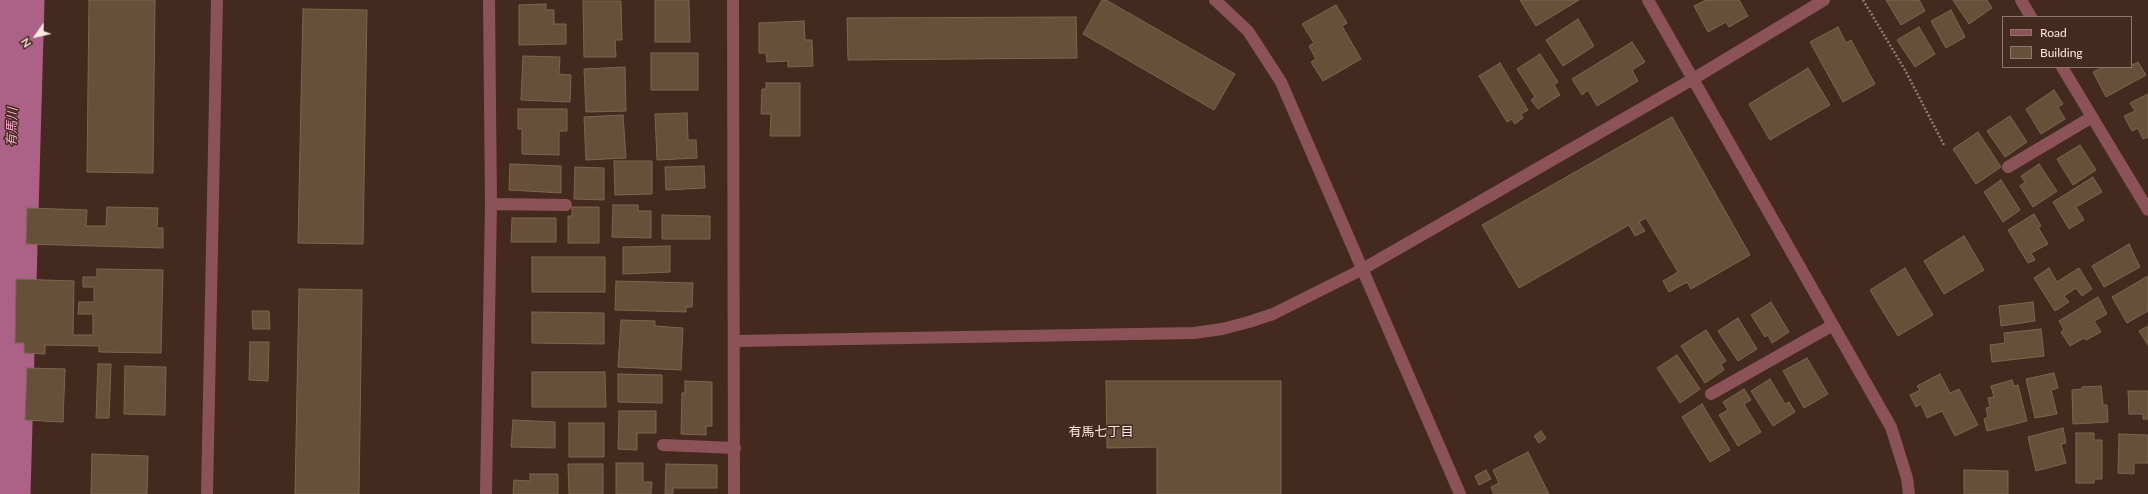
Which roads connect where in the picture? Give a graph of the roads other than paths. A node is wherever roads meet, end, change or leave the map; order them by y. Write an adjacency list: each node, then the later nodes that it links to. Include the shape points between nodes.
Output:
1 (217, 0): 22 (street)
2 (489, 0): 13 (street)
3 (733, 0): 18 (street)
4 (1215, 0): 16 (street, via 1248,30 1281,82)
5 (1648, 0): 10 (street)
6 (1824, 0): 10 (street)
7 (2021, 0): 8 (street)
8 (2030, 16)
9 (2063, 68): 11 (street)
10 (1693, 79): 16 (street); 17 (street)
11 (2092, 117): 12 (street); 15 (street)
12 (2008, 167)
13 (491, 204): 14 (street); 23 (street)
14 (566, 205)
15 (2148, 210)
16 (1361, 270): 18 (street, via 1274,314 1222,329 1194,333); 25 (street)
17 (1832, 325): 19 (street); 26 (street, via 1891,427 1907,478)
18 (735, 341): 21 (street)
19 (1711, 394)
20 (663, 445): 21 (street)
21 (734, 448): 24 (street)
22 (207, 494)
23 (486, 494)
24 (734, 494)
25 (1460, 494)
26 (1909, 494)

